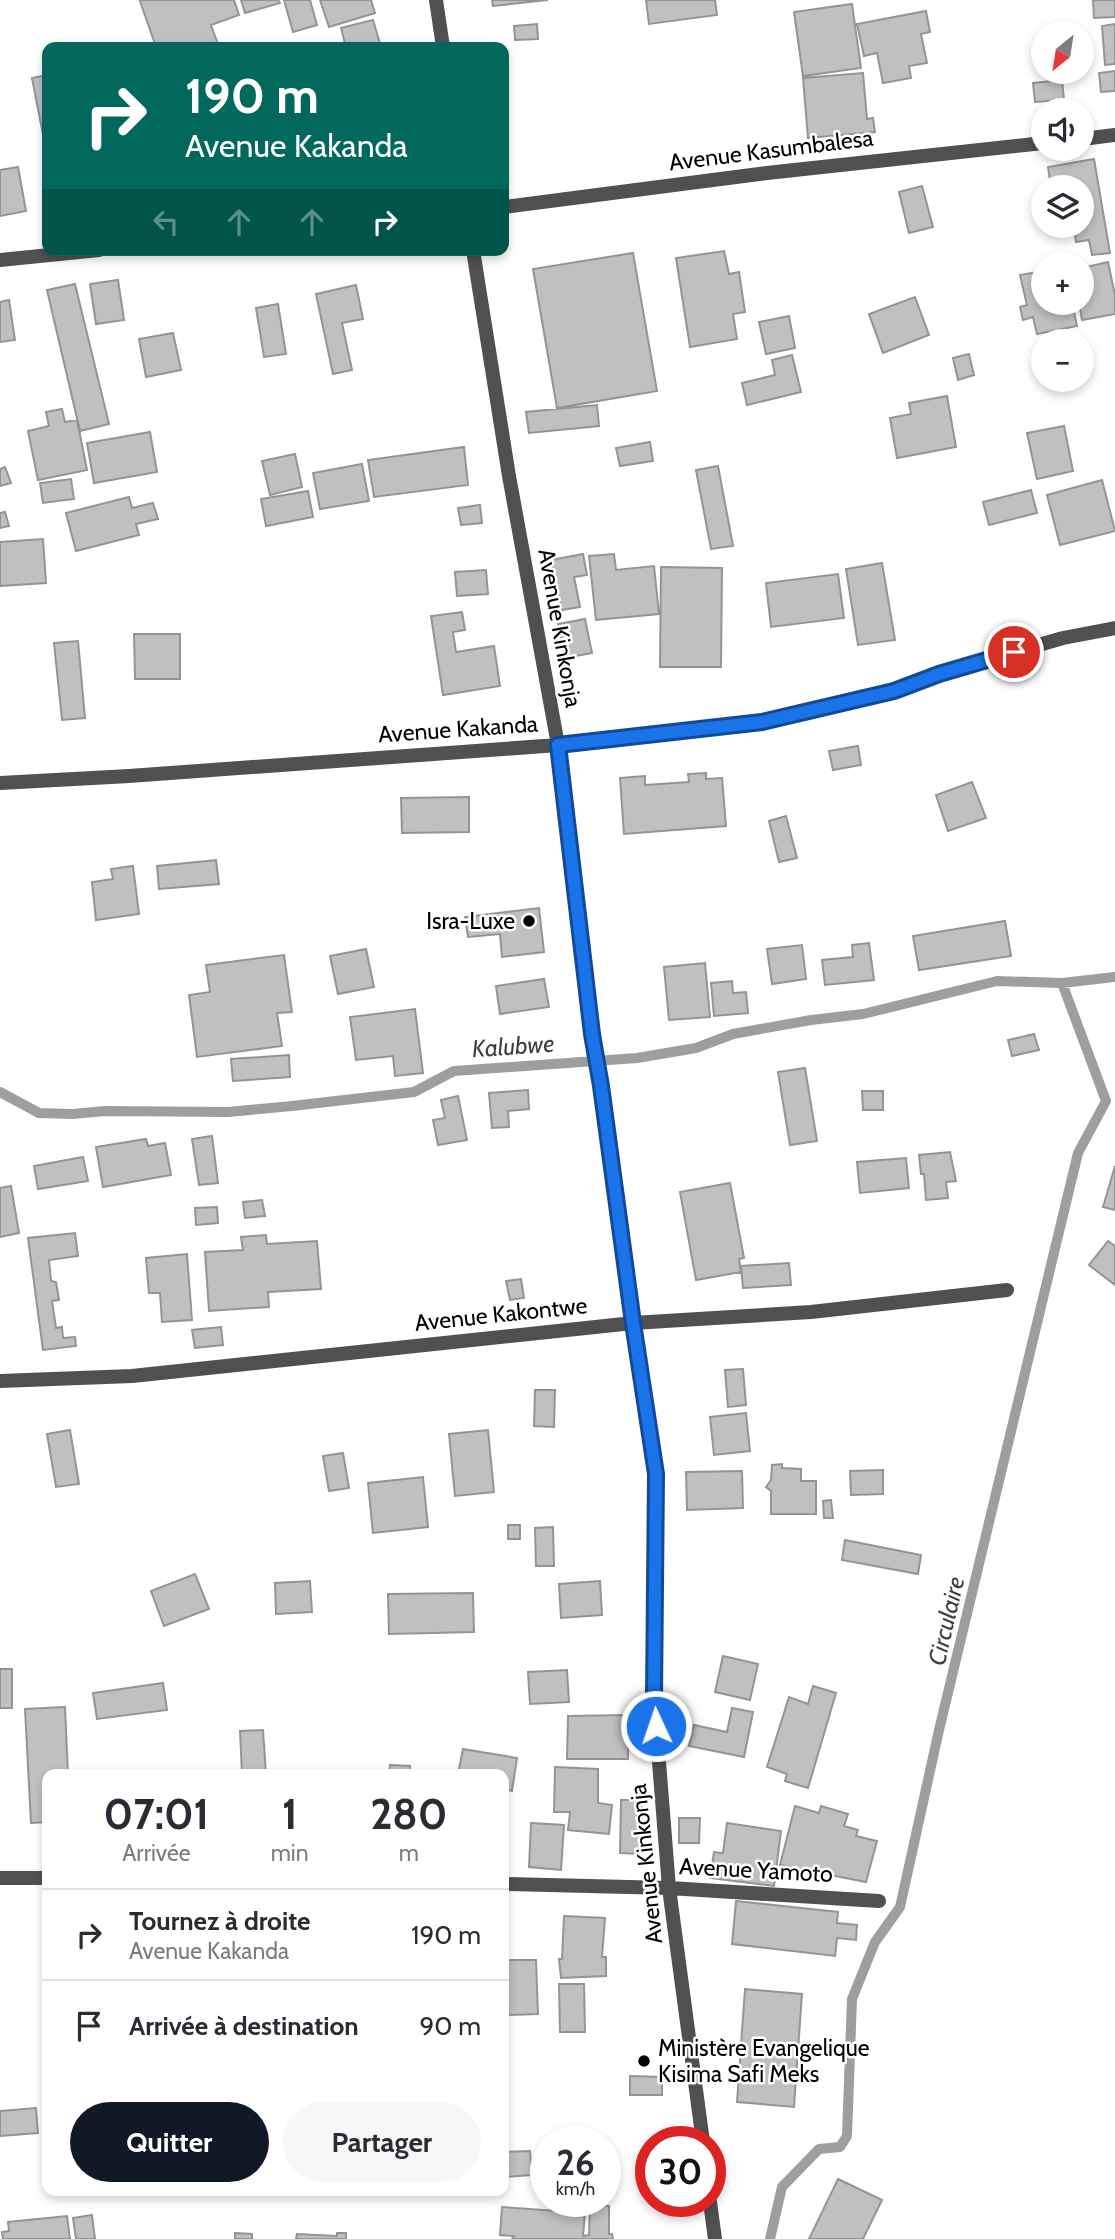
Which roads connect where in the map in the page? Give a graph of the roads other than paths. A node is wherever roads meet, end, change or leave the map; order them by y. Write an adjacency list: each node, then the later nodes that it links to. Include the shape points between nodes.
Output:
1 (436, 0): 2 (street)
2 (442, 42)
3 (1115, 135): 4 (street)
4 (1094, 138)
5 (1031, 144): 6 (street, Avenue Kasumbalesa)
6 (509, 206)
7 (42, 256): 9 (street)
8 (474, 256): 11 (street, Avenue Kinkonja)
9 (0, 260)
10 (1115, 628): 11 (street, Avenue Kakanda, via 1063,638 894,691 762,722)
11 (558, 745): 12 (street, Avenue Kakanda); 14 (street, Avenue Kinkonja)
12 (0, 783)
13 (1007, 1290): 14 (street, Avenue Kakontwe, via 811,1312)
14 (633, 1323): 15 (street, Avenue Kakontwe, via 146,1374); 19 (street, Avenue Kinkonja, via 656,1474 654,1699)
15 (0, 1381)
16 (0, 1878): 17 (street)
17 (42, 1878)
18 (509, 1884): 19 (street, Avenue Yamoto)
19 (669, 1888): 20 (street, Avenue Yamoto); 21 (street, Avenue Kinkonja)
20 (879, 1900)
21 (701, 2126)
22 (712, 2217): 23 (street)
23 (715, 2239)

